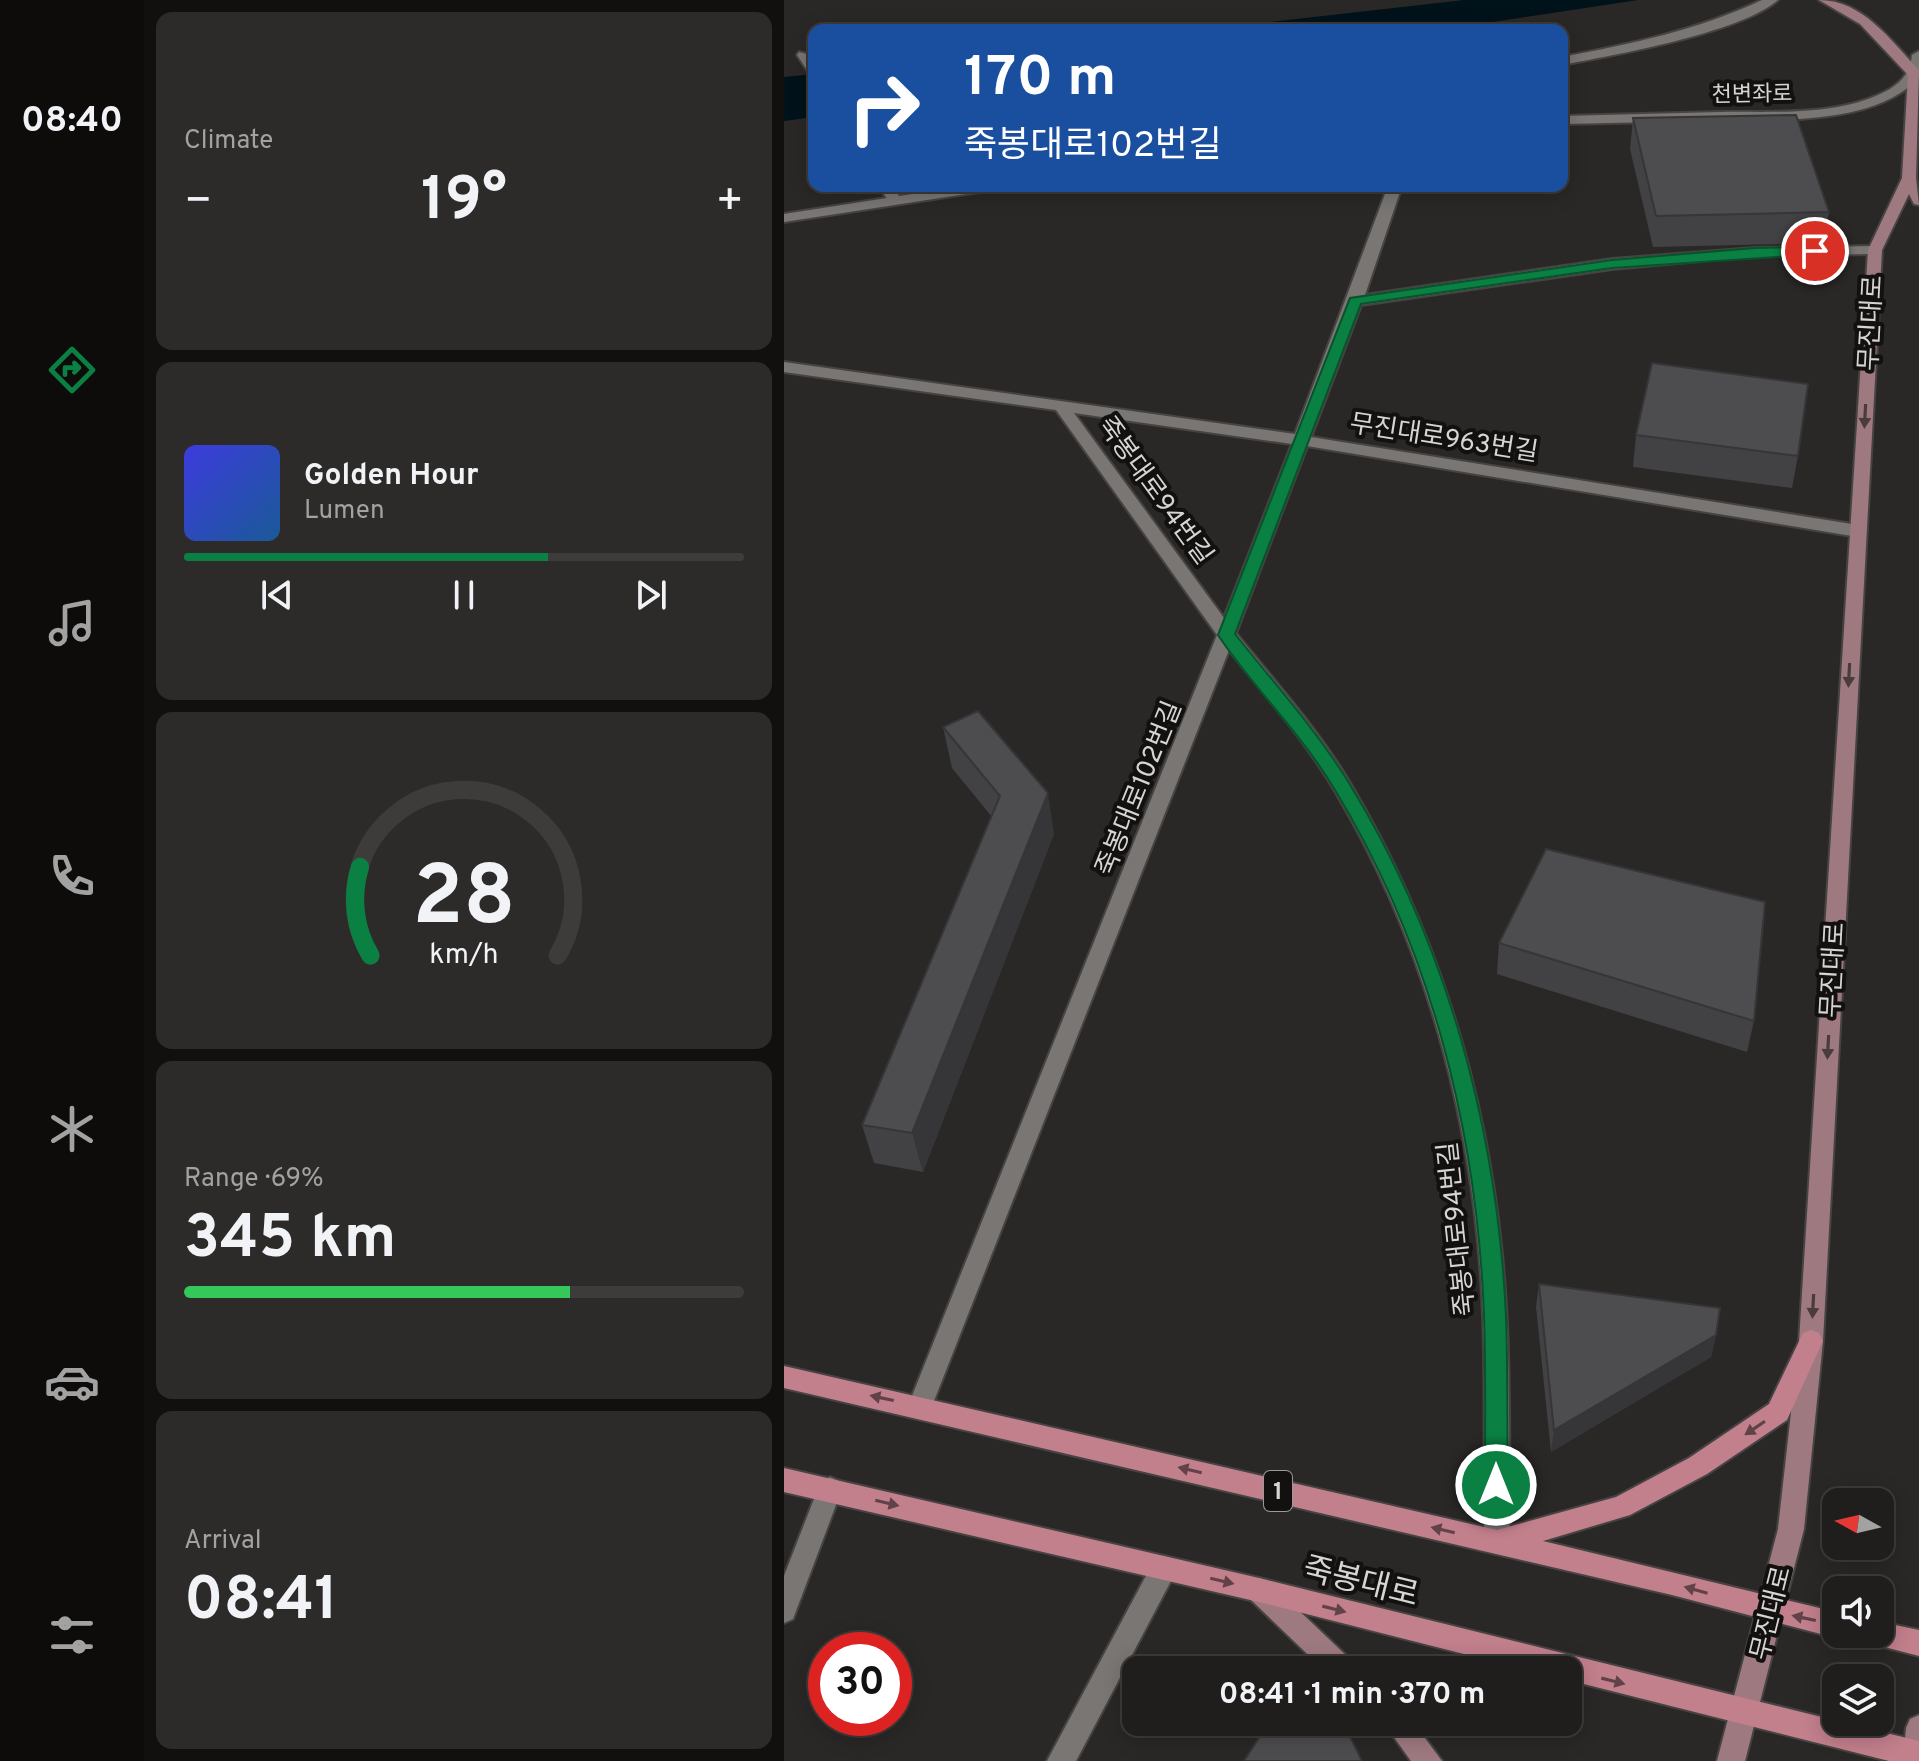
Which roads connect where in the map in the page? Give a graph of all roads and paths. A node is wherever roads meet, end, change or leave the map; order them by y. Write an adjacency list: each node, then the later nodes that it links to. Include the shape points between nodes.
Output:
1 (1772, 0): 5 (street, via 1692,31)
2 (1825, 0): 7 (main road, via 1865,21)
3 (804, 55): 6 (street)
4 (1919, 55): 7 (street)
5 (1568, 60)
6 (808, 61)
7 (1918, 75): 8 (street, 천변좌로, via 1866,104 1809,114); 9 (main road, 무진대로)
8 (1568, 120)
9 (1909, 178): 14 (main road, 무진대로); 16 (main road, 무진대로)
10 (890, 192): 13 (street)
11 (953, 192): 13 (street)
12 (1393, 192): 17 (street, 죽봉대로102번길)
13 (895, 201): 15 (street)
14 (1919, 201)
15 (785, 220)
16 (1875, 250): 17 (street, via 1755,252 1612,264); 21 (main road, 무진대로, one-way to 21)
17 (1355, 301): 20 (street, 죽봉대로102번길)
18 (784, 367): 19 (street, 무진대로963번길)
19 (1060, 405): 20 (street, 무진대로963번길); 22 (street, 죽봉대로94번길)
20 (1299, 440): 21 (street, 무진대로963번길); 22 (street, 죽봉대로102번길)
21 (1858, 531): 23 (main road, 무진대로, one-way to 23)
22 (1226, 635): 25 (street, 죽봉대로102번길); 28 (street, 죽봉대로94번길, via 1343,787 1390,872 1439,991 1467,1093 1486,1221 1495,1315)
23 (1811, 1341): 28 (main road, one-way to 28, via 1778,1412 1698,1466 1621,1507); 32 (main road, 무진대로, via 1791,1529)
24 (784, 1377): 25 (main road, 1, one-way to 24)
25 (920, 1406): 28 (main road, 1, one-way to 25)
26 (784, 1480): 27 (main road, 죽봉대로)
27 (830, 1489): 29 (main road, 죽봉대로, one-way to 29); 31 (street)
28 (1497, 1542): 32 (main road, 1, one-way to 28)
29 (1164, 1568): 30 (main road, 죽봉대로, one-way to 30); 40 (street)
30 (1259, 1590): 36 (main road); 37 (main road, 죽봉대로, one-way to 37)
31 (784, 1610)
32 (1771, 1611): 33 (main road, 1, one-way to 32); 37 (main road, 무진대로)
33 (1822, 1622)
34 (1894, 1638): 35 (main road)
35 (1919, 1643)
36 (1328, 1656)
37 (1744, 1714): 39 (main road, 죽봉대로); 42 (main road, 무진대로)
38 (1407, 1736): 41 (main road)
39 (1918, 1750)
40 (1061, 1761)
41 (1428, 1761)
42 (1731, 1761)

